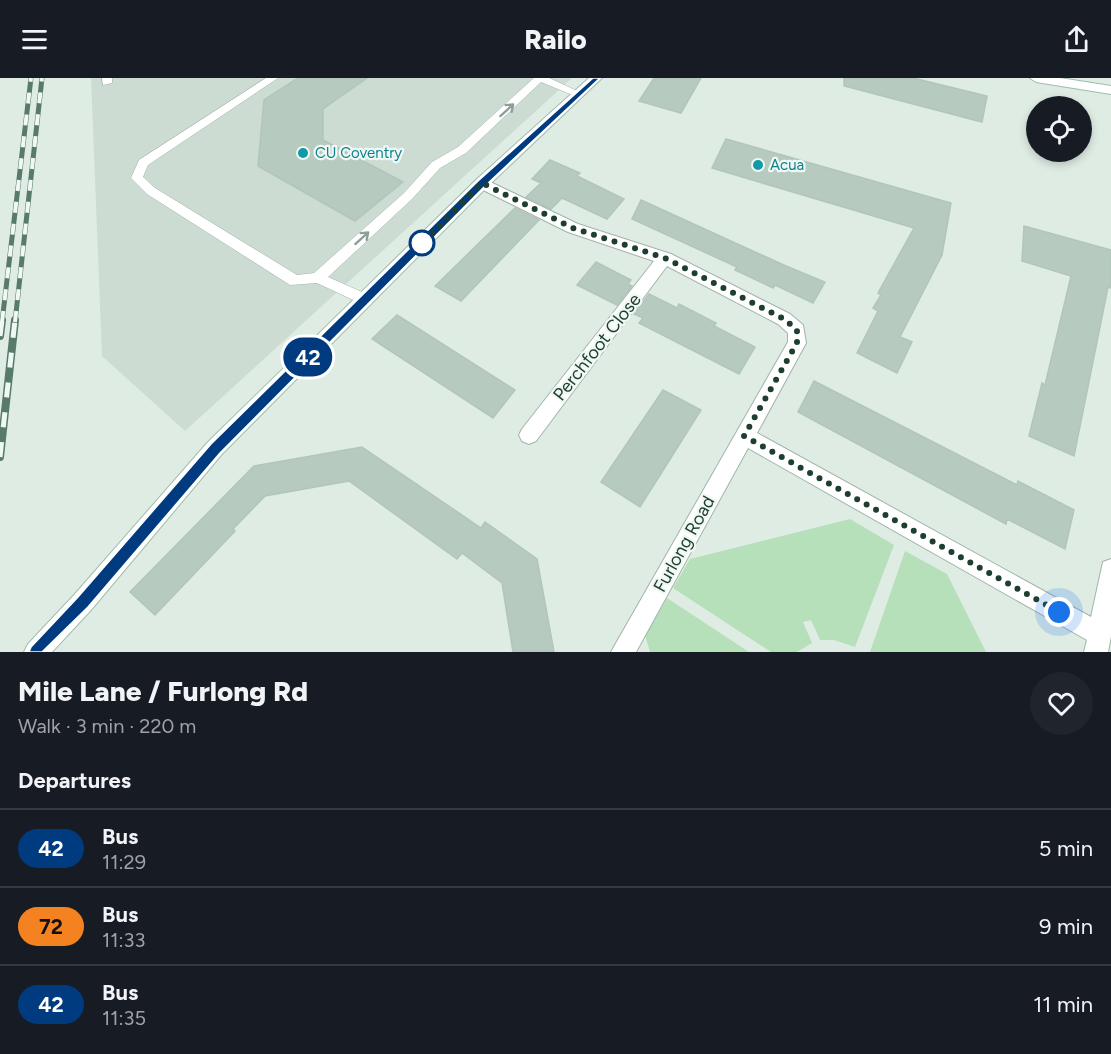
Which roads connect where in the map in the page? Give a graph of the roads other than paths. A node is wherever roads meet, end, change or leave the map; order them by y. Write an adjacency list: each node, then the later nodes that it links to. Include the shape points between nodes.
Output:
1 (273, 78): 9 (lane, via 143,163 137,178 295,281)
2 (540, 78): 6 (lane); 9 (lane, one-way to 2, via 408,196 436,165 462,150)
3 (596, 78): 6 (street)
4 (1036, 78): 5 (street)
5 (1110, 92)
6 (579, 94): 7 (street)
7 (482, 183): 8 (street, Furlong Road, via 573,228); 10 (street)
8 (665, 258): 11 (street, Perchfoot Close); 12 (street, Furlong Road, via 784,319 797,330 797,343)
9 (318, 278): 10 (lane)
10 (366, 300): 15 (street, via 215,448)
11 (529, 435)
12 (744, 436): 14 (street); 16 (street, Furlong Road)
13 (1111, 570): 14 (street)
14 (1098, 643)
15 (36, 652)
16 (623, 652)

